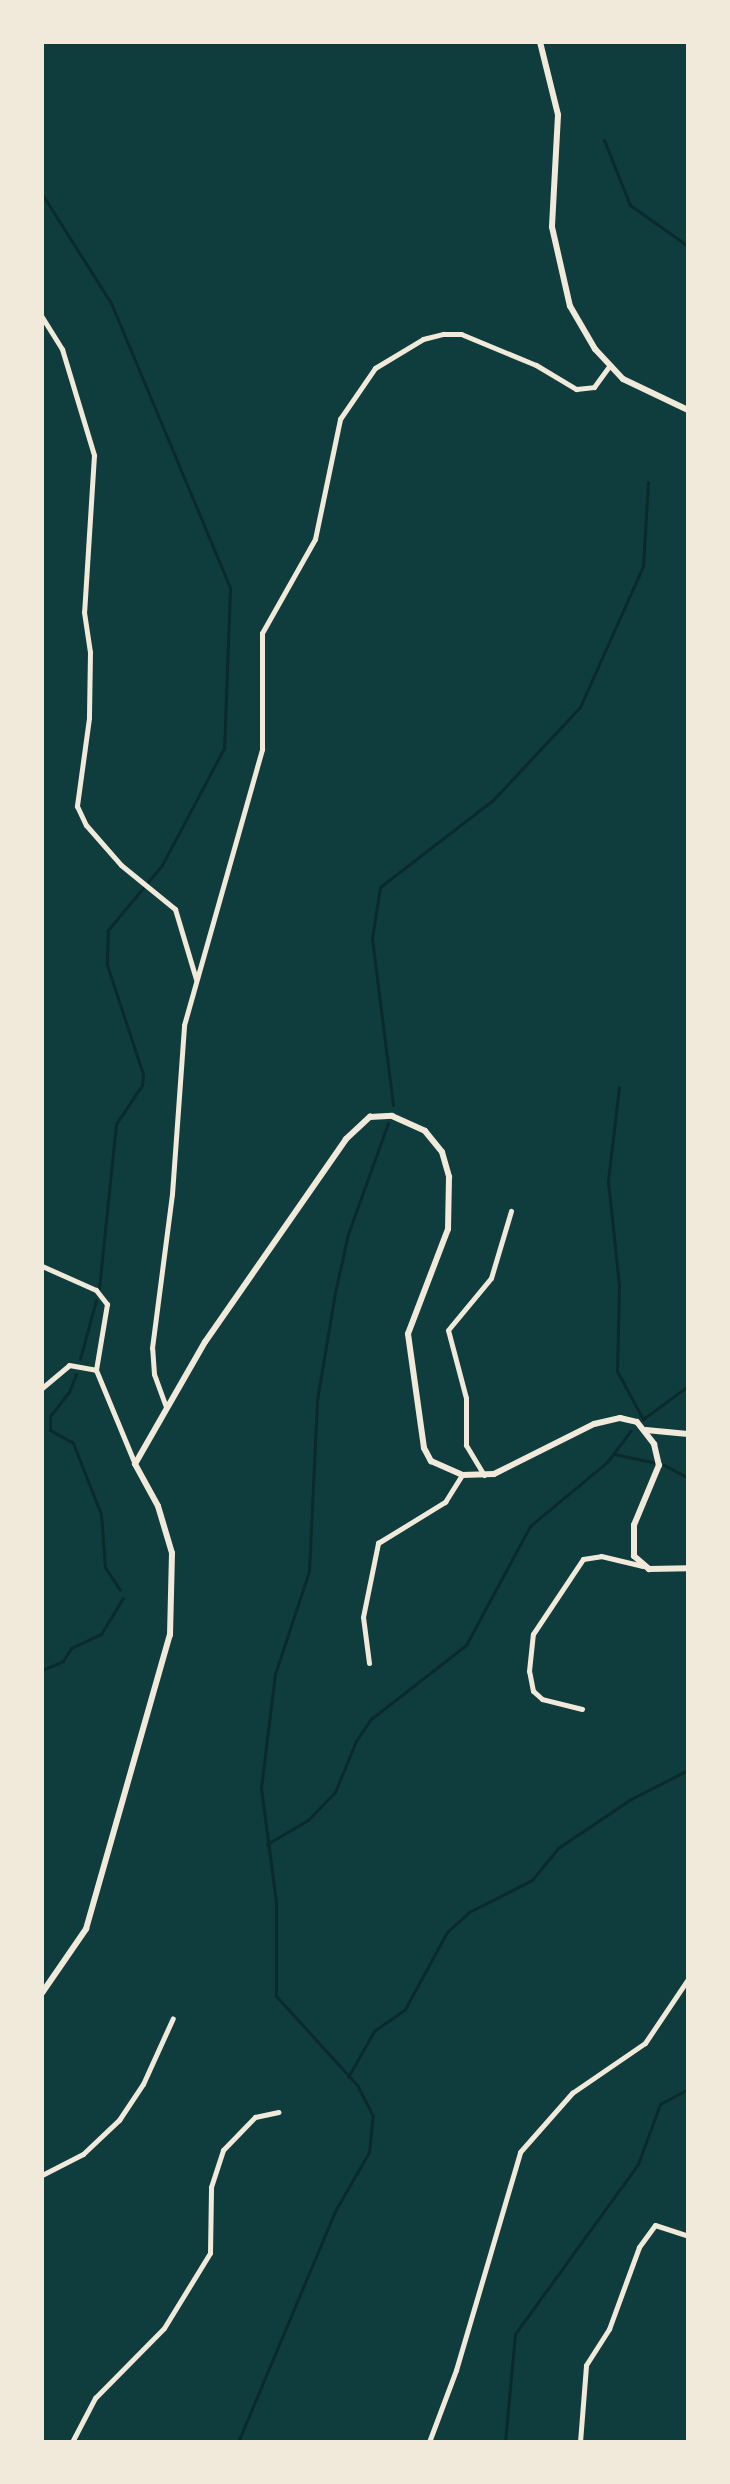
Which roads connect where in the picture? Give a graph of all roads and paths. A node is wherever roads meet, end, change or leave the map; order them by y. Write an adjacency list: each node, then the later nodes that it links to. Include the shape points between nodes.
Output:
1 (540, 42): 3 (street, via 559,134 551,189 555,255 579,325)
2 (42, 317): 5 (street, via 62,349 94,455 84,612 90,652 89,718 77,806 86,825 121,865 175,909)
3 (609, 366): 4 (street, via 623,379); 5 (street, via 594,387 576,389 536,365 453,333 398,352 355,391 332,445 315,539 264,626 259,662 262,749)
4 (688, 410)
5 (196, 979): 10 (street, via 182,1043 172,1194 152,1348 157,1387)
6 (511, 1211): 15 (street, via 491,1278 448,1330 466,1398 466,1445)
7 (42, 1266): 8 (street, via 104,1298 108,1309)
8 (96, 1370): 9 (street, via 69,1365); 13 (street)
9 (42, 1388)
10 (166, 1407): 13 (street); 14 (street, via 346,1139 370,1117 392,1116 416,1124 436,1141 449,1177 448,1229 412,1316 408,1345 426,1454 436,1465)
11 (646, 1430): 12 (street); 15 (street, via 629,1419 594,1424); 16 (street, via 659,1465 632,1534 634,1556)
12 (688, 1434)
13 (135, 1464): 21 (street, via 158,1506 172,1553 170,1635 86,1929)
14 (462, 1475): 15 (street); 18 (street, via 445,1502 378,1543 363,1617)
15 (485, 1476)
16 (643, 1566): 17 (street); 19 (street, via 601,1556 583,1559 533,1634 533,1691 542,1699)
17 (688, 1568)
18 (369, 1663)
19 (582, 1709)
20 (688, 1979): 27 (street, via 645,2043 572,2093 520,2152 456,2370)
21 (42, 1993)
22 (173, 2018): 24 (street, via 143,2084 119,2120 83,2154)
23 (278, 2112): 26 (street, via 255,2117 223,2150 211,2187 210,2253 164,2328 95,2398)
24 (42, 2175)
25 (688, 2236): 28 (street, via 655,2225 639,2247 609,2329 586,2365)
26 (72, 2442)
27 (429, 2442)
28 (580, 2442)

